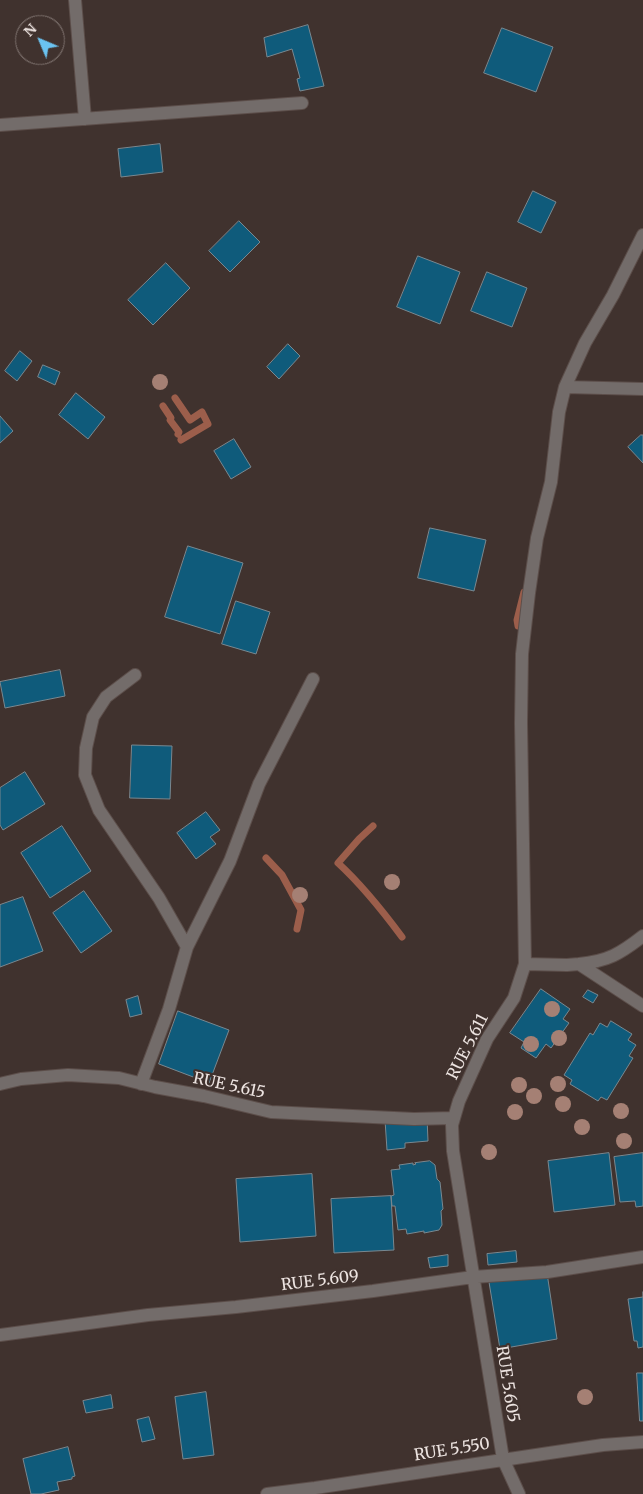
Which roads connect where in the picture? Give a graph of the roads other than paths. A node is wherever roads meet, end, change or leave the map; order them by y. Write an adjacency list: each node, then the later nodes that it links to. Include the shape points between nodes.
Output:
1 (76, 0): 3 (street)
2 (302, 103): 3 (street)
3 (85, 119): 4 (street)
4 (0, 125)
5 (643, 235): 6 (street, RUE 5.611)
6 (565, 387): 7 (street); 12 (street, RUE 5.611, via 550,482 537,538 522,654)
7 (643, 389)
8 (135, 675): 11 (street, via 106,697 93,717 86,748 85,775 99,810 159,898)
9 (313, 680): 11 (street, via 259,784 230,862)
10 (643, 936): 13 (street, via 612,957)
11 (187, 947): 16 (street, via 169,1009)
12 (525, 964): 13 (street); 17 (street, RUE 5.611, via 514,998 488,1039 459,1100)
13 (579, 964): 14 (street)
14 (643, 1006)
15 (0, 1084): 16 (street, RUE 5.615, via 68,1075 119,1078)
16 (141, 1084): 17 (street, RUE 5.615, via 271,1112)
17 (454, 1118): 19 (street, RUE 5.611, via 453,1151)
18 (643, 1257): 19 (street, RUE 5.609, via 547,1272)
19 (473, 1277): 20 (street, RUE 5.609, via 314,1298 148,1314); 22 (street, RUE 5.605)
20 (0, 1335)
21 (643, 1442): 22 (street, RUE 5.550)
22 (503, 1459): 23 (street, RUE 5.550); 25 (street, RUE 5.605)
23 (316, 1491): 24 (street, RUE 5.550)
24 (267, 1494)
25 (519, 1494)

